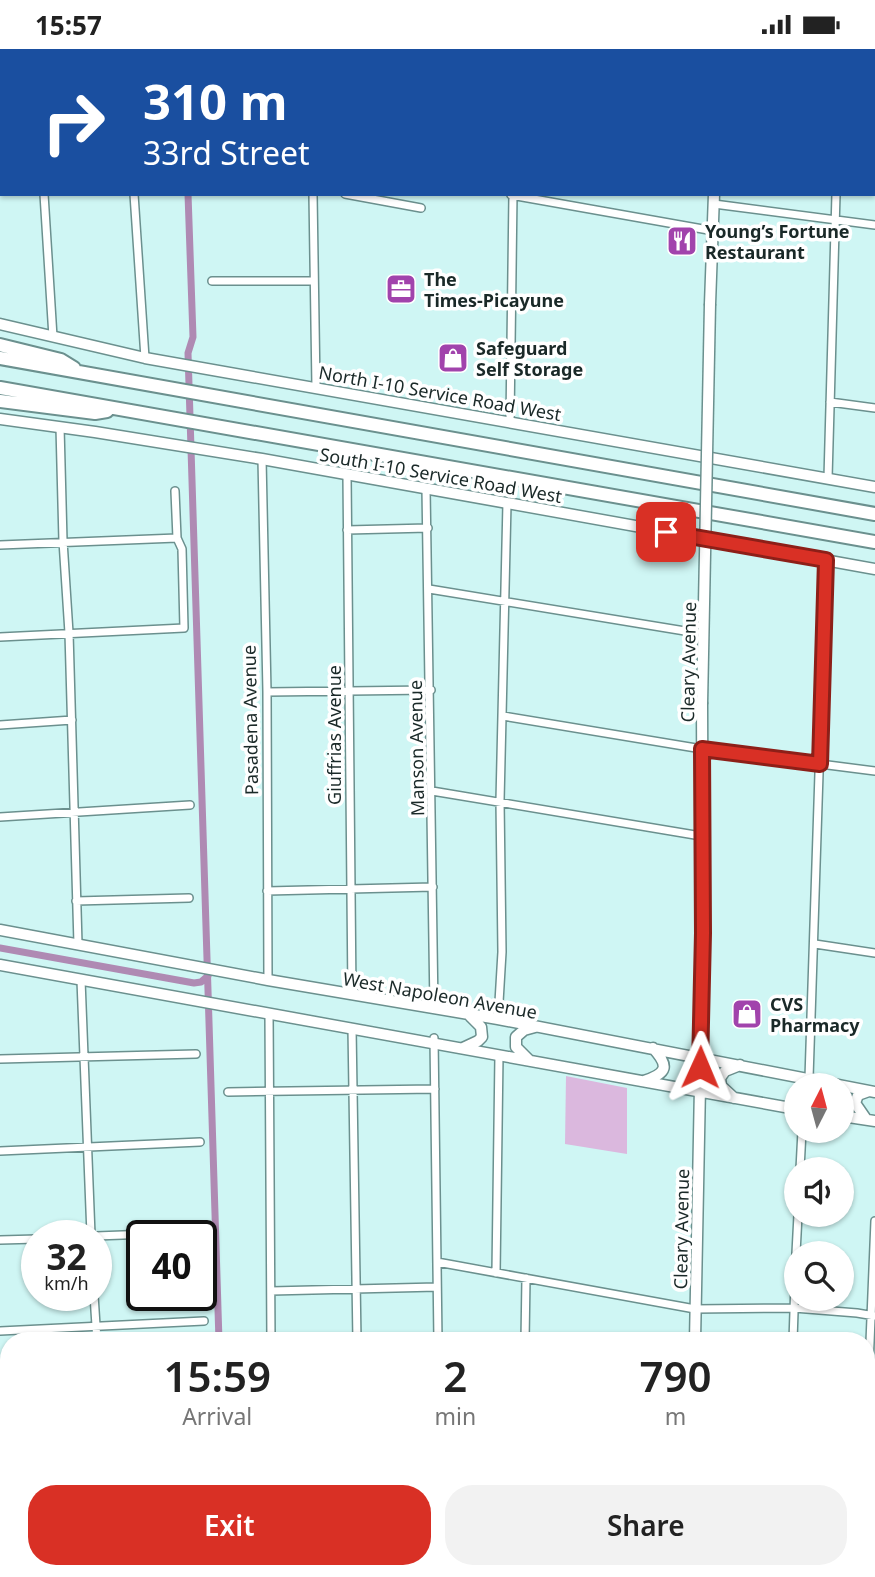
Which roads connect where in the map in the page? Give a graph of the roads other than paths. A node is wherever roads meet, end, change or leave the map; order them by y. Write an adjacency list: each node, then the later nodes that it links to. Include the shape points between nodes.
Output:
1 (44, 196): 16 (street)
2 (134, 196): 19 (street)
3 (313, 196): 14 (street)
4 (356, 196): 9 (street)
5 (511, 196): 28 (street)
6 (522, 196): 12 (street)
7 (836, 196): 10 (street)
8 (714, 199): 10 (street); 12 (street, Cleary Avenue)
9 (421, 208)
10 (836, 220): 11 (street); 24 (street)
11 (875, 225)
12 (714, 231): 57 (street, Cleary Avenue, bridge)
13 (212, 281): 14 (street)
14 (314, 281): 21 (street)
15 (0, 324): 16 (street, North I-10 Service Road West)
16 (53, 337): 19 (street, North I-10 Service Road West)
17 (0, 345): 20 (highway, via 61,360)
18 (0, 358): 20 (highway)
19 (145, 358): 21 (street, North I-10 Service Road West)
20 (80, 372): 37 (highway)
21 (316, 387): 28 (street, North I-10 Service Road West)
22 (0, 388): 26 (highway)
23 (0, 401): 26 (highway, via 94,413)
24 (830, 402): 25 (street); 32 (street)
25 (875, 408)
26 (117, 409): 42 (highway)
27 (0, 419): 29 (street, South I-10 Service Road West)
28 (509, 421): 32 (street, North I-10 Service Road West)
29 (60, 427): 30 (street, South I-10 Service Road West); 41 (street)
30 (262, 460): 31 (street, South I-10 Service Road West); 53 (street, Pasadena Avenue)
31 (347, 475): 34 (street, South I-10 Service Road West); 39 (street, Giuffrias Avenue)
32 (828, 478): 33 (street, North I-10 Service Road West)
33 (875, 487)
34 (426, 488): 36 (street, South I-10 Service Road West); 38 (street, Manson Avenue)
35 (175, 491): 40 (street)
36 (507, 503): 44 (street, South I-10 Service Road West); 47 (street)
37 (875, 514)
38 (428, 528): 39 (street); 46 (street, Manson Avenue)
39 (347, 530): 52 (street, Giuffrias Avenue)
40 (177, 538): 41 (street); 48 (street, via 182,549 184,628)
41 (63, 541): 43 (street); 48 (street)
42 (875, 542)
43 (0, 545)
44 (826, 560): 45 (street, South I-10 Service Road West); 58 (street)
45 (875, 569)
46 (429, 589): 47 (street); 51 (street, Manson Avenue)
47 (506, 601): 49 (street); 54 (street)
48 (69, 632): 50 (street); 55 (street)
49 (691, 632)
50 (0, 637)
51 (431, 690): 52 (street); 60 (street, Manson Avenue)
52 (349, 691): 53 (street); 67 (street, Giuffrias Avenue)
53 (267, 692): 68 (street, Pasadena Avenue)
54 (503, 716): 57 (street); 61 (street)
55 (72, 720): 56 (street); 63 (street)
56 (0, 725)
57 (702, 749): 58 (street); 65 (street, Cleary Avenue)
58 (820, 764): 59 (street); 73 (street)
59 (875, 771)
60 (432, 791): 61 (street); 66 (street, Manson Avenue)
61 (500, 801): 65 (street); 82 (street)
62 (190, 806): 63 (street)
63 (75, 813): 64 (street); 70 (street)
64 (0, 817)
65 (701, 836): 91 (street, Cleary Avenue)
66 (433, 887): 67 (street); 79 (street, Manson Avenue)
67 (350, 889): 68 (street); 78 (street, Giuffrias Avenue)
68 (267, 891): 77 (street, Pasadena Avenue)
69 (189, 898): 70 (street)
70 (76, 901): 72 (street)
71 (0, 930): 72 (street, West Napoleon Avenue)
72 (78, 944): 77 (street, West Napoleon Avenue)
73 (815, 944): 74 (street); 96 (street)
74 (875, 953)
75 (0, 964): 76 (street)
76 (81, 980): 80 (street); 90 (street)
77 (268, 980): 78 (street, West Napoleon Avenue)
78 (352, 995): 79 (street, West Napoleon Avenue)
79 (434, 1009): 81 (street, West Napoleon Avenue)
80 (269, 1013): 84 (street); 101 (street)
81 (466, 1014): 82 (street, West Napoleon Avenue); 86 (street, via 477,1020 482,1032 478,1041)
82 (498, 1019): 83 (street, West Napoleon Avenue)
83 (536, 1027): 87 (street, West Napoleon Avenue); 93 (street, via 516,1037 516,1047)
84 (352, 1028): 85 (street); 100 (street)
85 (435, 1041): 86 (street); 99 (street)
86 (462, 1048): 89 (street)
87 (653, 1048): 91 (street, West Napoleon Avenue); 97 (street, via 665,1067 660,1075)
88 (196, 1053): 90 (street)
89 (499, 1055): 93 (street); 116 (street)
90 (84, 1057): 92 (street); 109 (street)
91 (700, 1057): 94 (street, West Napoleon Avenue); 104 (street, Cleary Avenue)
92 (0, 1059)
93 (528, 1060): 97 (street)
94 (740, 1065): 95 (street, West Napoleon Avenue); 105 (street, via 720,1077 721,1086)
95 (784, 1073)
96 (809, 1073)
97 (644, 1081): 104 (street)
98 (854, 1087): 102 (street, West Napoleon Avenue)
99 (435, 1089): 100 (street); 115 (street)
100 (353, 1090): 101 (street); 119 (street)
101 (271, 1091): 103 (street); 120 (street)
102 (872, 1091): 107 (street, via 858,1095 855,1103)
103 (228, 1092)
104 (700, 1093): 105 (street); 122 (street, Cleary Avenue)
105 (735, 1099): 106 (street)
106 (784, 1107)
107 (870, 1120)
108 (200, 1142): 109 (street)
109 (87, 1147): 110 (street); 111 (street)
110 (0, 1151)
111 (90, 1220)
112 (875, 1221): 126 (street)
113 (21, 1239): 114 (street)
114 (0, 1240)
115 (437, 1262): 116 (street); 118 (street)
116 (496, 1273): 117 (street)
117 (526, 1278): 122 (street); 134 (street)
118 (437, 1287): 119 (street); 133 (street)
119 (356, 1289): 120 (street); 132 (street)
120 (271, 1291): 131 (street)
121 (784, 1308): 122 (street)
122 (695, 1309): 135 (street, Cleary Avenue)
123 (95, 1311): 128 (street)
124 (794, 1311): 136 (street)
125 (832, 1311): 126 (street)
126 (873, 1316)
127 (204, 1321): 128 (street)
128 (96, 1326): 129 (street); 130 (street)
129 (0, 1331)
130 (96, 1332)
131 (271, 1332)
132 (356, 1332)
133 (438, 1332)
134 (524, 1332)
135 (695, 1332)
136 (793, 1332)

